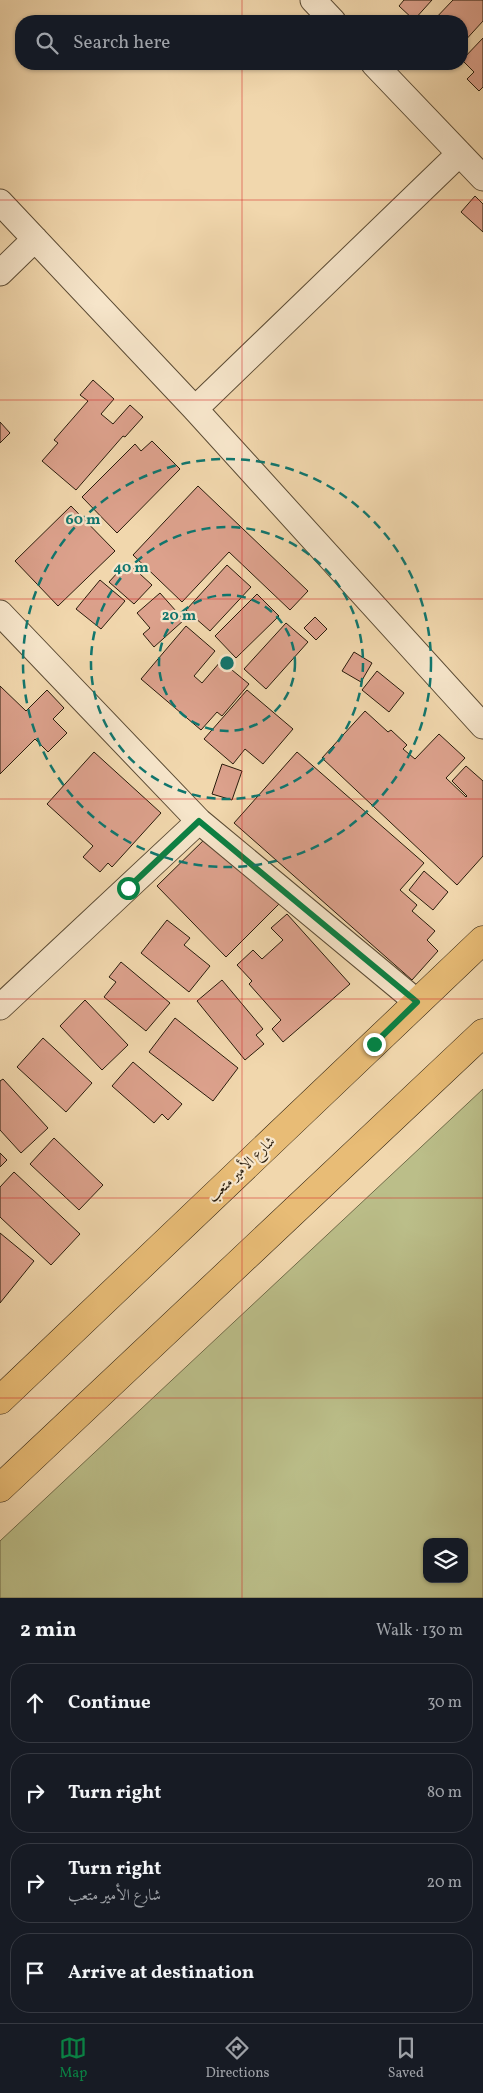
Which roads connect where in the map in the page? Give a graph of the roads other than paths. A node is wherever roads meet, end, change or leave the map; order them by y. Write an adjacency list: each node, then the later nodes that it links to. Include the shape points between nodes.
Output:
1 (313, 0): 2 (street)
2 (327, 15)
3 (380, 70): 4 (street)
4 (460, 154): 5 (street); 9 (street)
5 (483, 178)
6 (0, 202): 7 (street)
7 (35, 239): 8 (street); 9 (street)
8 (0, 273)
9 (195, 409): 11 (street)
10 (2, 620): 12 (street)
11 (483, 726)
12 (199, 821): 14 (street); 15 (street)
13 (483, 940): 14 (main road, شارع الأمير متعب)
14 (417, 1002): 17 (main road, شارع الأمير متعب)
15 (0, 1007)
16 (483, 1033): 18 (main road)
17 (0, 1400)
18 (0, 1488)

